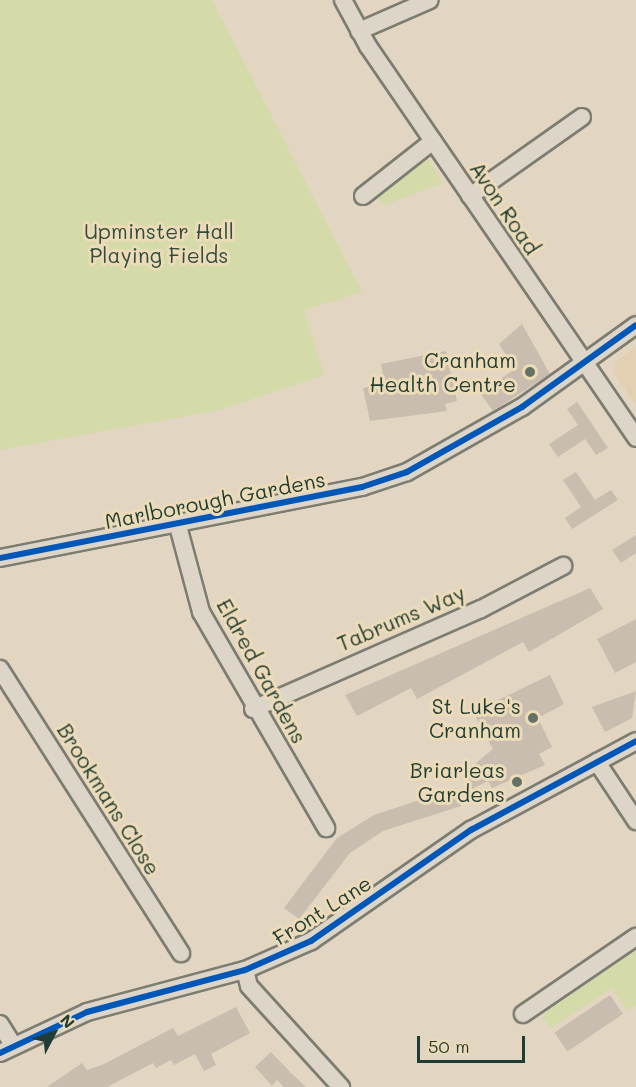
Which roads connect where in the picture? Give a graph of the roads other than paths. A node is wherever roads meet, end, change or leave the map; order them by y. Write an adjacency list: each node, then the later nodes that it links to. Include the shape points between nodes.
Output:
1 (343, 0): 3 (street, Avon Road)
2 (430, 0): 3 (street)
3 (359, 31): 5 (street, Avon Road)
4 (582, 117): 7 (street)
5 (433, 141): 6 (street); 7 (street, Avon Road)
6 (363, 196)
7 (470, 196): 9 (street, Avon Road)
8 (636, 326): 9 (street, Marlborough Gardens)
9 (584, 363): 10 (street, Avon Road); 11 (street, Marlborough Gardens, via 459,447 407,472 362,487)
10 (636, 438)
11 (178, 526): 12 (street, Marlborough Gardens); 15 (street, Eldred Gardens, via 201,612)
12 (0, 558)
13 (563, 566): 15 (street, Tabrums Way, via 481,609)
14 (0, 669): 21 (street, Brookmans Close)
15 (253, 709): 19 (street, Eldred Gardens)
16 (636, 741): 17 (street, Front Lane)
17 (597, 762): 18 (street); 22 (street, Front Lane, via 471,830 311,941)
18 (636, 821)
19 (326, 828)
20 (636, 937): 23 (street)
21 (181, 954)
22 (245, 970): 25 (street, Front Lane, via 87,1012); 26 (street, via 249,986)
23 (523, 1014)
24 (0, 1024): 25 (street)
25 (7, 1049)
26 (341, 1087)

